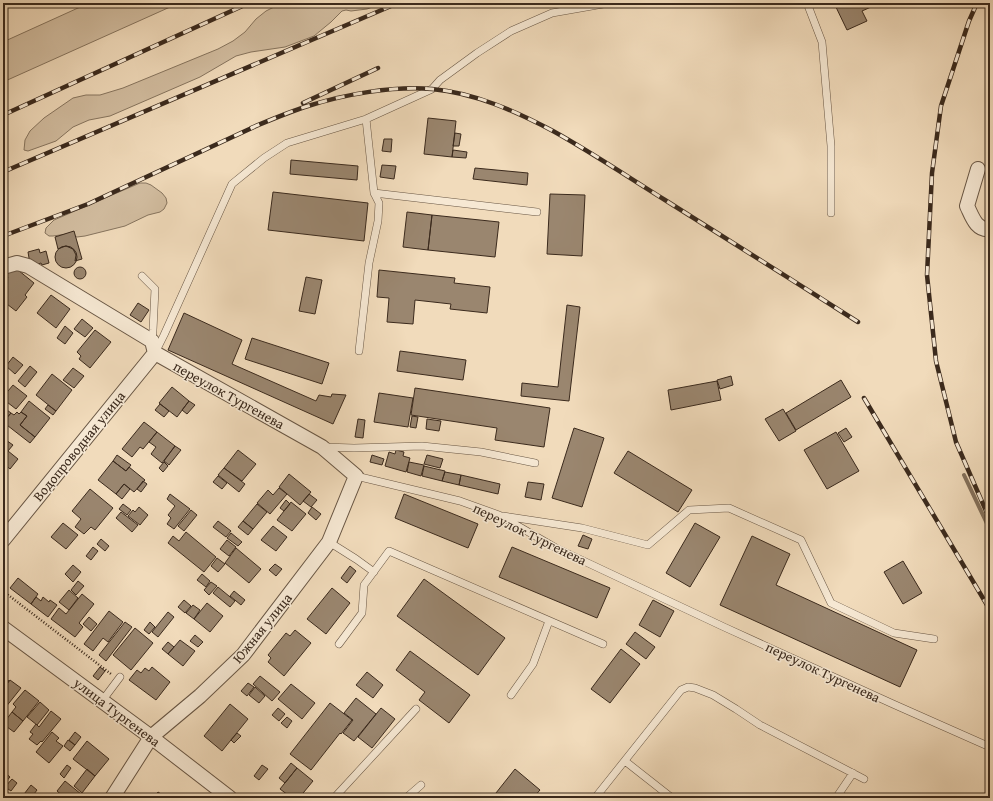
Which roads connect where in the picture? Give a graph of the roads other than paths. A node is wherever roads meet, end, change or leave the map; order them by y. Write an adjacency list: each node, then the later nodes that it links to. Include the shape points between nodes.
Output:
1 (609, 3): 3 (lane, via 552,13 511,31 471,57 432,89)
2 (808, 3): 7 (lane, via 822,42 831,146)
3 (366, 118): 5 (lane); 11 (lane, via 287,144 264,158 232,184 164,335)
4 (978, 169): 8 (street, via 967,206 976,225 985,230)
5 (374, 193): 6 (lane); 12 (lane, via 379,203 378,220 369,263)
6 (537, 212)
7 (831, 213)
8 (990, 229)
9 (3, 267): 11 (street, переулок Тургенева, via 18,263 28,266)
10 (142, 276): 11 (lane, via 155,289)
11 (153, 347): 13 (street, переулок Тургенева); 17 (street, Водопроводная улица)
12 (359, 351)
13 (322, 447): 14 (lane, via 422,446 481,452); 15 (street, переулок Тургенева)
14 (535, 463)
15 (356, 476): 16 (lane, переулок Тургенева, via 460,500); 18 (street, Южная улица)
16 (499, 515): 22 (lane, via 582,528 648,545 689,510 729,508 801,540 831,604 894,633); 30 (lane, переулок Тургенева, via 556,548)
17 (3, 540)
18 (329, 542): 19 (lane); 29 (street, Южная улица, via 243,655)
19 (374, 572): 20 (lane, via 389,551); 23 (lane, via 364,585 362,613)
20 (549, 620): 24 (lane); 26 (lane, via 533,664)
21 (3, 628): 27 (street, улица Тургенева)
22 (934, 639)
23 (339, 644)
24 (603, 644)
25 (119, 678): 27 (lane)
26 (511, 695)
27 (102, 701): 29 (street, улица Тургенева)
28 (416, 709): 37 (lane)
29 (151, 737): 35 (street, Южная улица); 36 (street, улица Тургенева)
30 (990, 747)
31 (625, 761): 32 (lane, via 681,690 688,687 713,695 760,725); 39 (lane); 40 (lane)
32 (853, 773): 33 (lane); 41 (lane)
33 (864, 778)
34 (421, 786): 38 (lane)
35 (112, 798)
36 (230, 798)
37 (334, 798)
38 (406, 798)
39 (595, 798)
40 (672, 798)
41 (836, 798)

